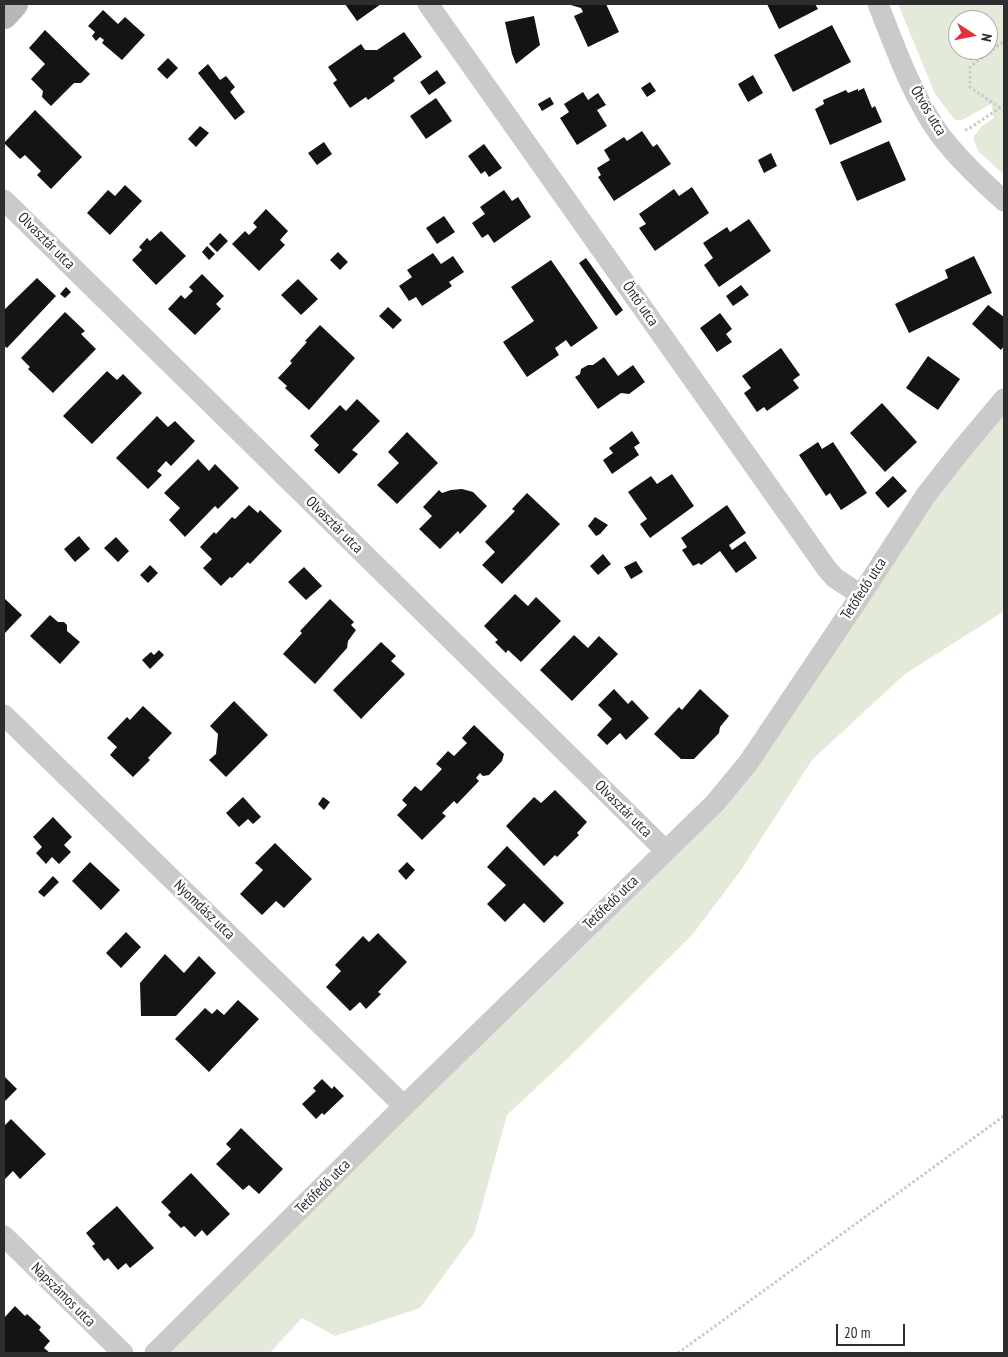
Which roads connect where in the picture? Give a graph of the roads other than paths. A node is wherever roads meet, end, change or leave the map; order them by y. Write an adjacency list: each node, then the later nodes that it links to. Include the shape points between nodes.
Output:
1 (14, 4): 4 (street)
2 (428, 4): 8 (street, Öntő utca, via 827,569)
3 (878, 4): 6 (street, Ötvös utca, via 919,101 939,132 975,175)
4 (4, 14)
5 (4, 200): 10 (street, Olvasztár utca)
6 (1004, 201)
7 (1004, 399): 8 (street, Tetőfedő utca, via 926,495)
8 (861, 595): 10 (street, Tetőfedő utca, via 748,763 714,803)
9 (4, 715): 11 (street, Nyomdász utca)
10 (665, 850): 11 (street, Tetőfedő utca)
11 (404, 1106): 14 (street, Tetőfedő utca)
12 (4, 1236): 13 (street, Napszámos utca)
13 (123, 1353)
14 (155, 1353)

